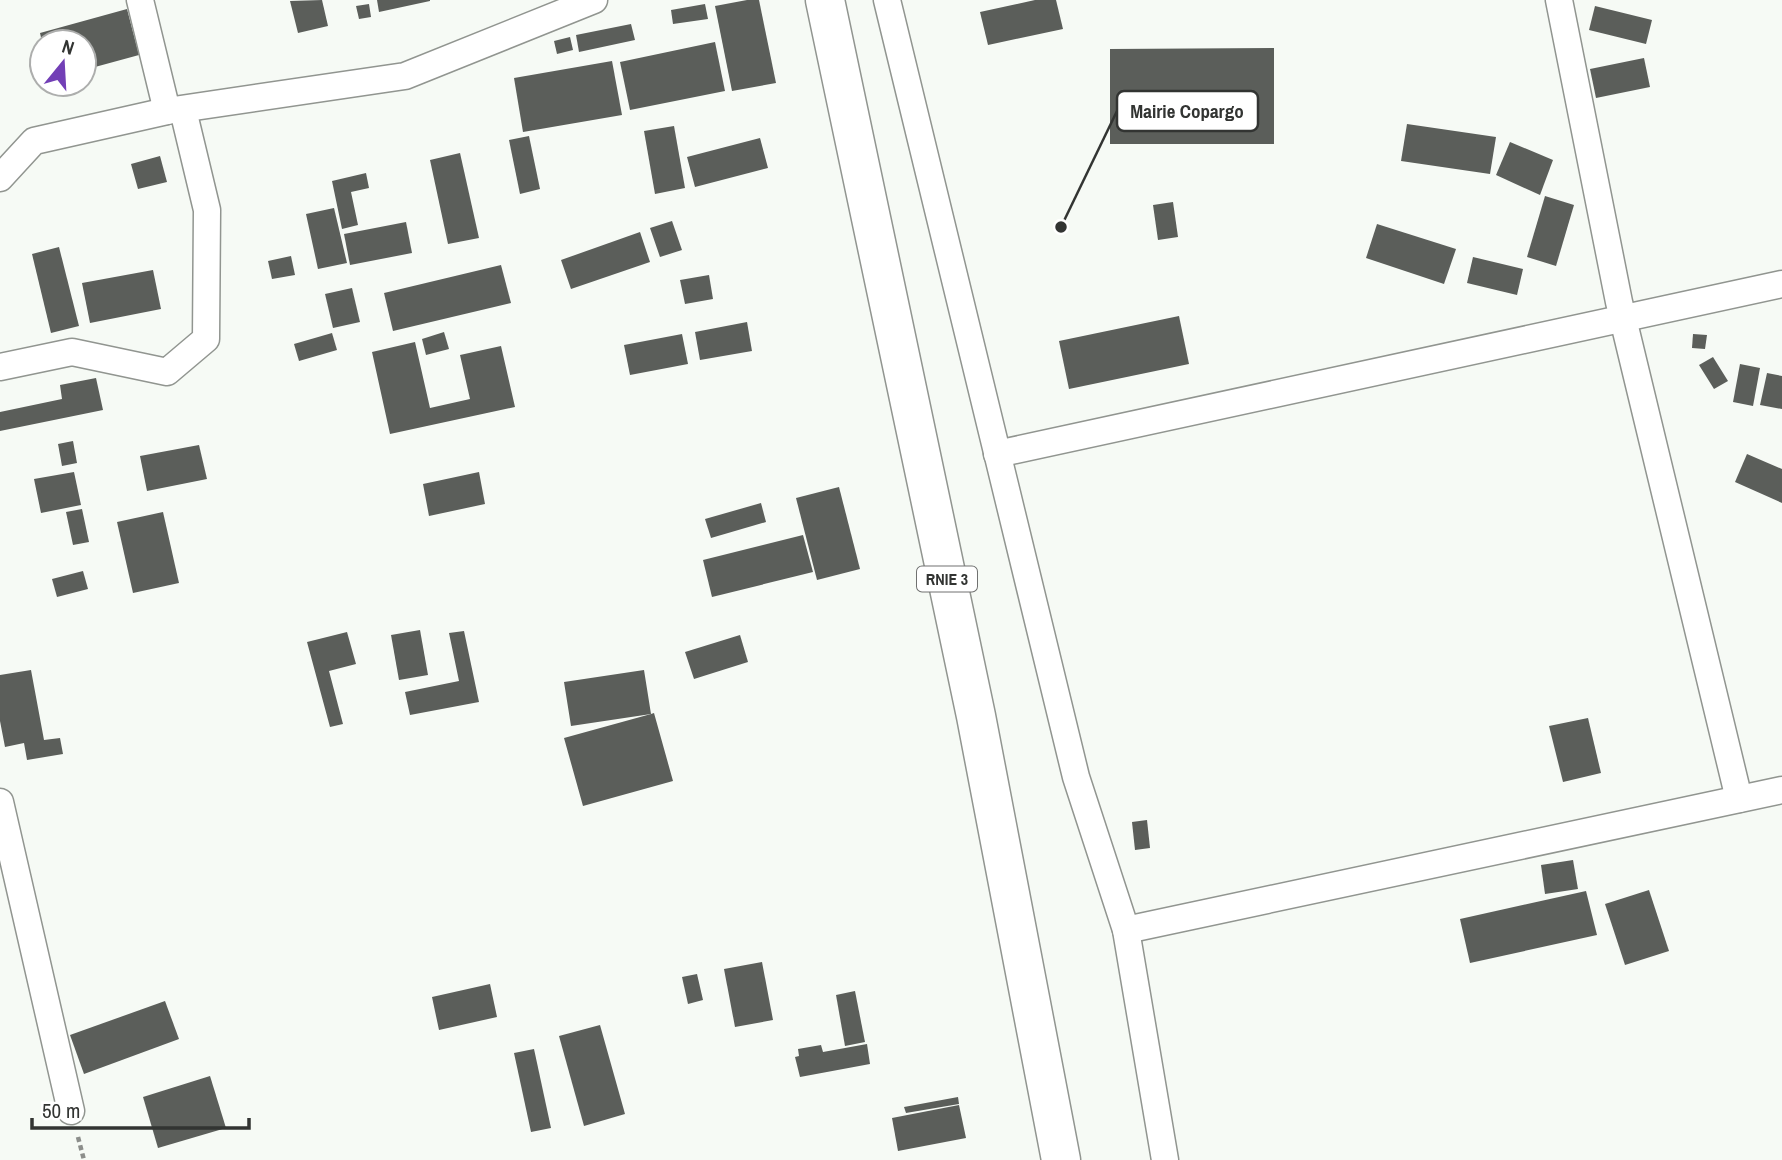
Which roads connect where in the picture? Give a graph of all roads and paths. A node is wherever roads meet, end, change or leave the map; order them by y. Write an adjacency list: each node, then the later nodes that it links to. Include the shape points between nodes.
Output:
1 (140, 0): 6 (street)
2 (594, 0): 6 (street, via 405,76)
3 (825, 0): 17 (highway, RNIE 3, via 976,716)
4 (887, 0): 11 (street)
5 (1559, 0): 9 (street)
6 (175, 110): 7 (street, via 34,141); 10 (street, via 207,210 206,339 167,372 72,352)
7 (0, 178)
8 (1782, 284): 9 (street)
9 (1623, 319): 11 (street); 13 (street)
10 (0, 367)
11 (997, 454): 15 (street, via 1076,777)
12 (1782, 790): 13 (street)
13 (1740, 799): 15 (street)
14 (0, 802): 16 (street)
15 (1126, 930): 18 (street)
16 (71, 1111)
17 (1061, 1160)
18 (1165, 1160)

